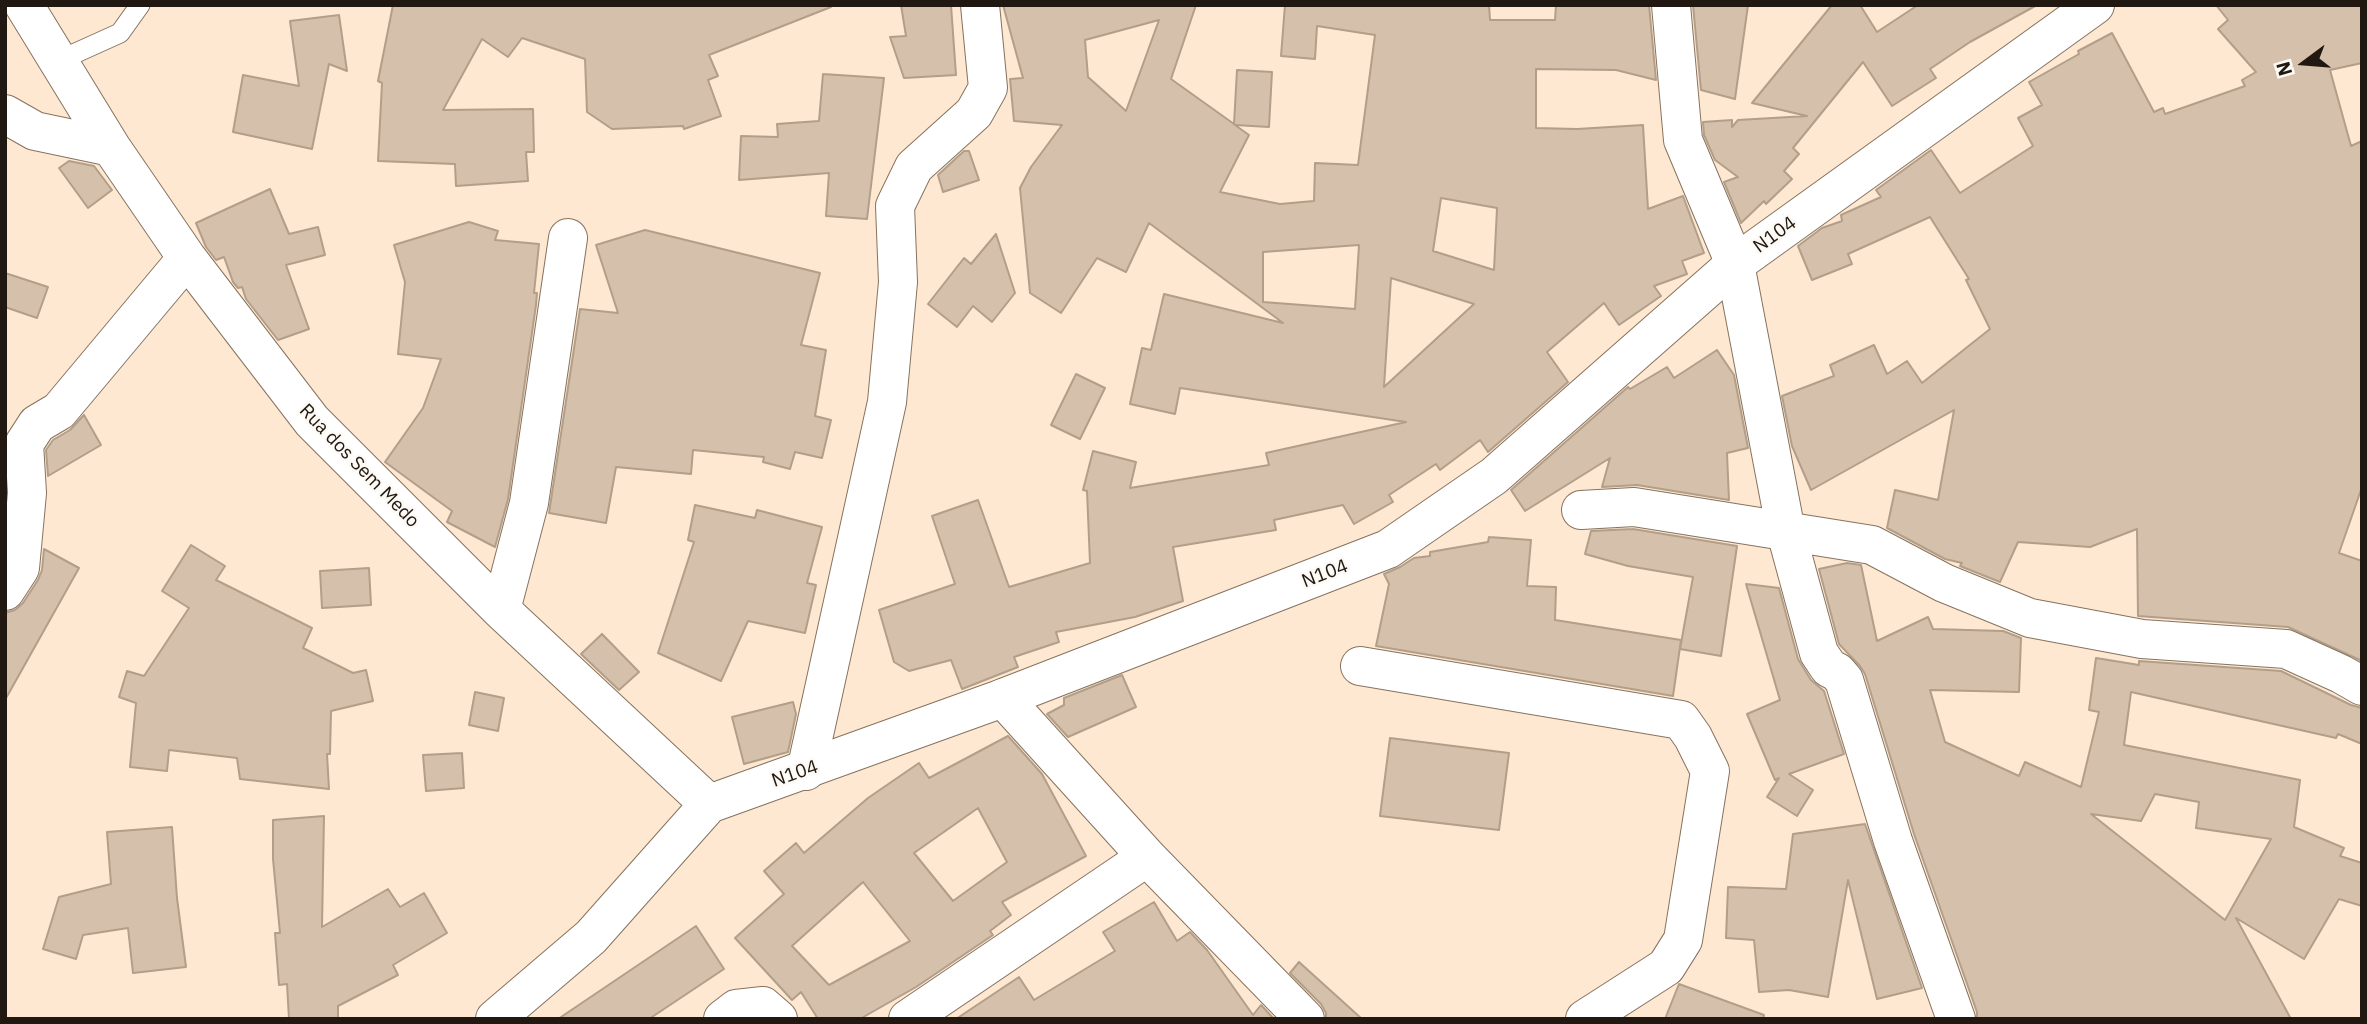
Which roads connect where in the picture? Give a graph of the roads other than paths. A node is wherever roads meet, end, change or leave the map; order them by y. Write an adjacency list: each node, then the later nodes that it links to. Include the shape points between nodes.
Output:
1 (24, 5): 6 (street, Rua dos Sem Medo)
2 (140, 5): 6 (lane, via 120,33)
3 (980, 5): 19 (street, via 988,88 974,113 914,167 895,206 898,282 887,402)
4 (1671, 5): 11 (street, via 1683,140)
5 (2095, 5): 11 (street, N104 / N104)
6 (58, 61): 8 (street, Rua dos Sem Medo)
7 (5, 114): 8 (street, via 35,131)
8 (111, 147): 10 (street, Rua dos Sem Medo)
9 (568, 238): 15 (street, via 529,503)
10 (187, 258): 14 (street, via 59,411 37,425 24,444 27,493 20,568); 15 (street, Rua dos Sem Medo, via 312,421)
11 (1735, 264): 13 (street); 18 (street, N104 / N104, via 1494,476 1388,549)
12 (1581, 510): 13 (street, via 1634,507)
13 (1786, 532): 17 (street, via 1872,545 1944,583 2030,618 2142,639 2286,649); 28 (street, via 1819,653 1844,680)
14 (5, 591)
15 (501, 610): 20 (street, Rua dos Sem Medo)
16 (1360, 666): 27 (street, via 1681,720 1693,737 1710,771 1683,940 1666,967)
17 (2362, 686)
18 (1003, 698): 19 (street, N104 / N104); 21 (street)
19 (806, 771): 20 (street, N104 / N104)
20 (709, 804): 22 (street, N104 / N104, via 591,937)
21 (1147, 857): 25 (street); 26 (street)
22 (495, 1019)
23 (723, 1019): 24 (street, via 736,1009 763,1006)
24 (778, 1019)
25 (908, 1019)
26 (1305, 1019)
27 (1585, 1019)
28 (1956, 1019)

